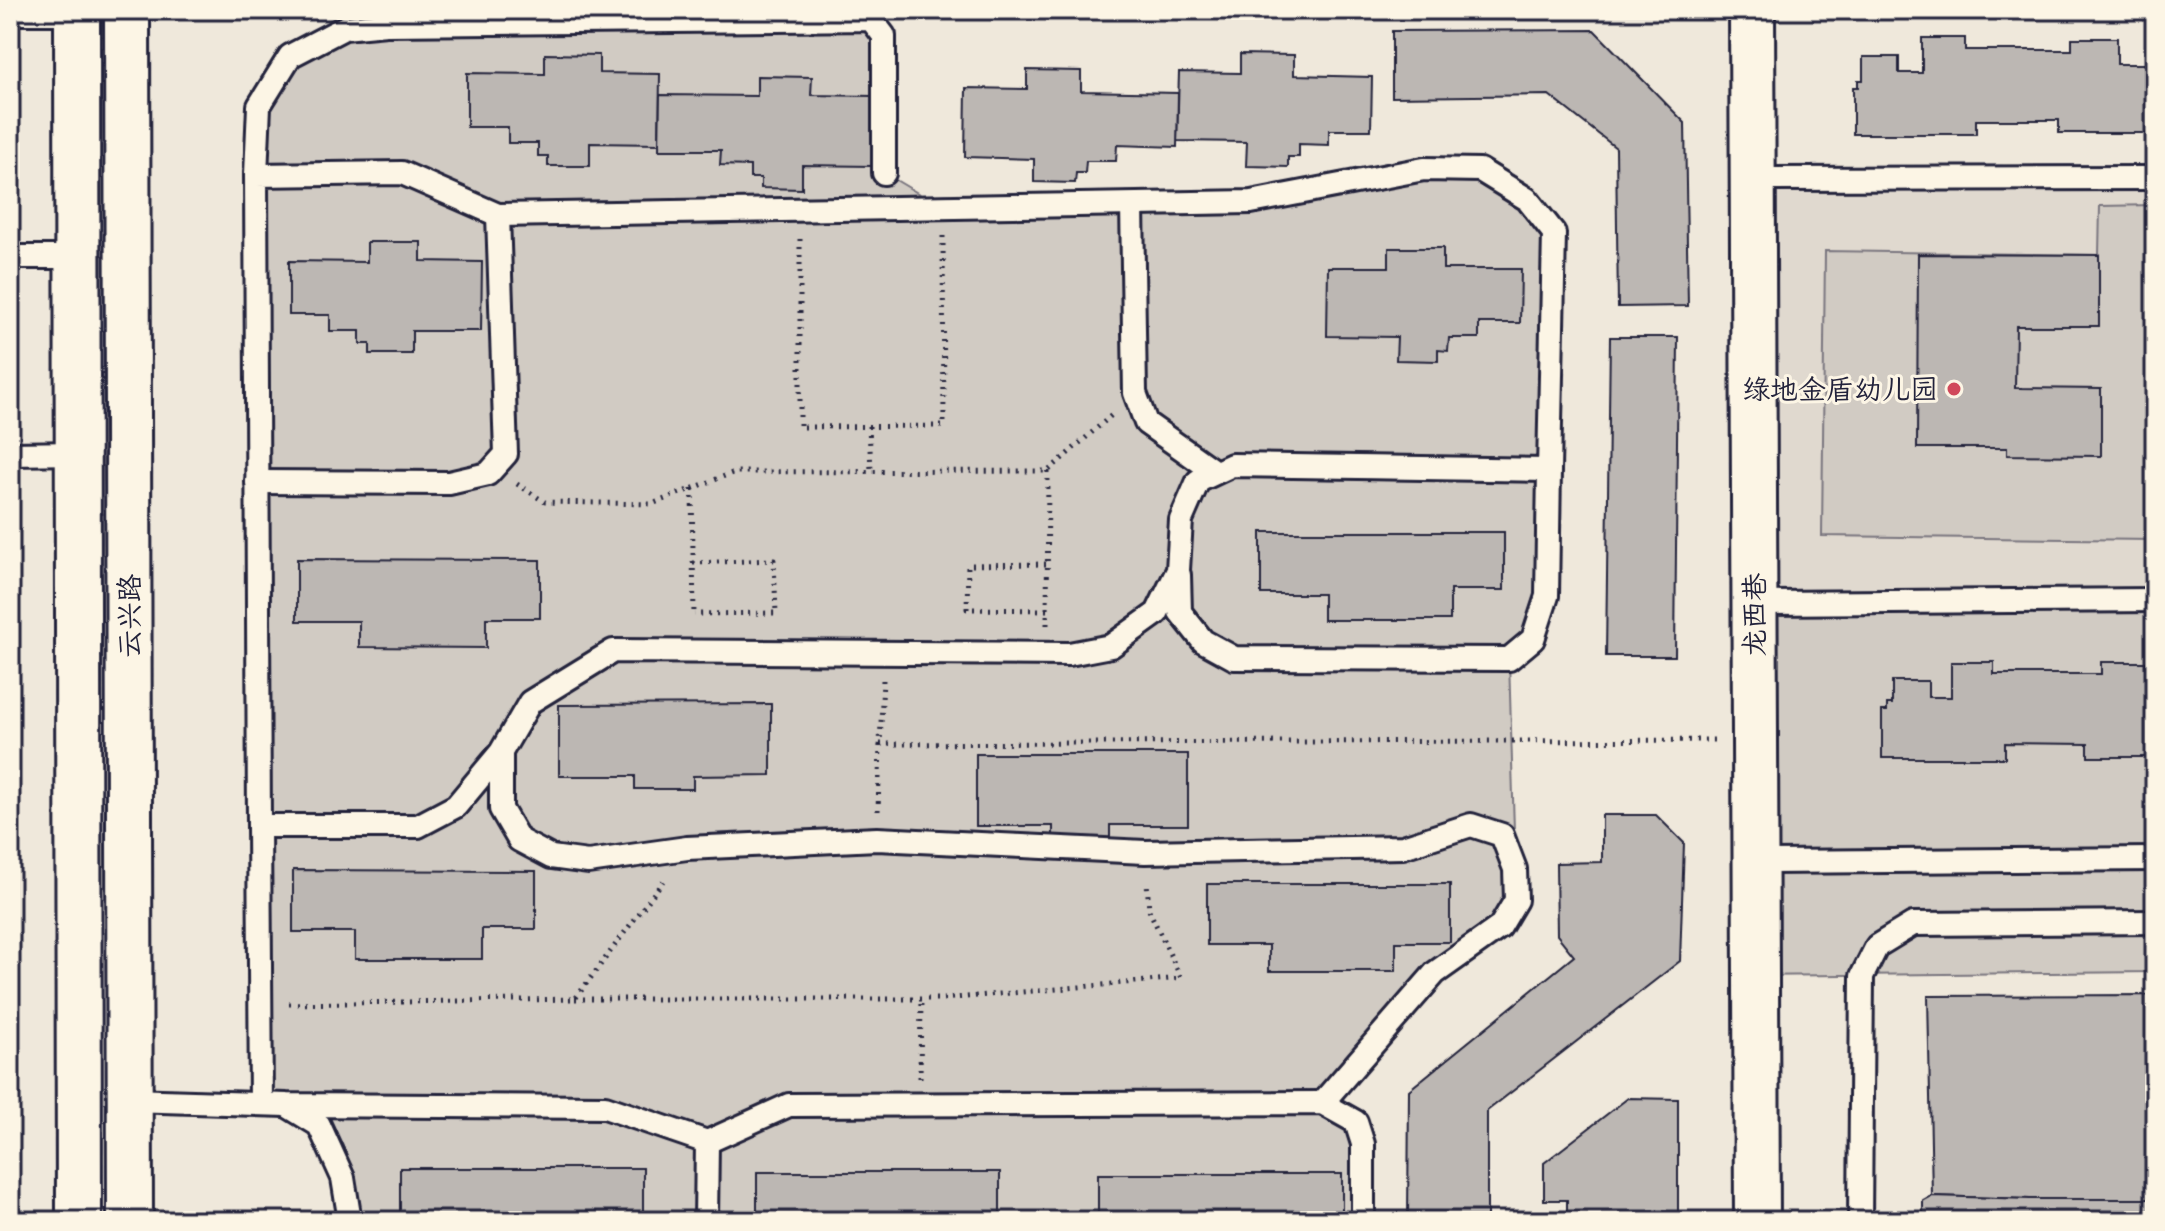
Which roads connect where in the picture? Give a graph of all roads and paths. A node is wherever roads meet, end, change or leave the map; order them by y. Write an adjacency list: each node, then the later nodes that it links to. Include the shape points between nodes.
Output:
1 (127, 10): 49 (street, 云兴路)
2 (1752, 10): 8 (street, 龙西巷)
3 (77, 12): 4 (lane); 14 (street, 云兴路)
4 (10, 13)
5 (884, 173): 6 (lane, via 884,36 871,19 344,28 290,56 259,106)
6 (256, 175): 12 (lane, via 402,173); 24 (lane)
7 (2155, 178): 8 (lane)
8 (1752, 179): 30 (street, 龙西巷)
9 (1132, 205): 10 (lane); 15 (lane); 20 (lane, via 1251,202 1424,169 1480,170 1527,199 1554,233)
10 (943, 208): 11 (lane); 16 (path, via 944,426)
11 (799, 210): 12 (lane); 16 (path, via 800,427)
12 (498, 215): 19 (lane, via 506,454)
13 (10, 257): 14 (lane)
14 (77, 257): 17 (street, 云兴路)
15 (1135, 393): 22 (path); 23 (lane, via 1146,423)
16 (869, 426): 21 (path)
17 (78, 453): 18 (lane); 55 (street, 云兴路)
18 (10, 454)
19 (493, 468): 24 (lane, via 488,474 449,483); 25 (path, via 545,502 652,504)
20 (1549, 470): 23 (lane, via 1232,465); 28 (lane, via 1547,596 1533,639 1509,659 1234,658 1203,641 1180,612)
21 (871, 471): 22 (path); 25 (path, via 735,472)
22 (1048, 471): 27 (path)
23 (1215, 472): 28 (lane, via 1198,481 1181,520)
24 (257, 482): 39 (lane)
25 (692, 489): 26 (path)
26 (693, 563): 32 (path); 32 (path, via 774,560 776,613)
27 (1047, 564): 31 (path); 31 (path, via 968,565 967,609)
28 (1178, 570): 35 (lane, via 1157,613 1111,646)
29 (2155, 600): 30 (lane)
30 (1754, 603): 36 (street, 龙西巷)
31 (1047, 610): 35 (path)
32 (694, 614): 33 (path)
33 (694, 652): 34 (lane); 38 (lane, via 613,651 530,702)
34 (884, 653): 35 (lane); 37 (path)
35 (1047, 654)
36 (1755, 740): 37 (path); 44 (street, 龙西巷)
37 (880, 744): 40 (path)
38 (501, 752): 39 (lane, via 456,806 418,826); 41 (lane, via 501,809 519,840 551,857 588,862)
39 (259, 826): 48 (lane)
40 (877, 839): 41 (lane); 42 (lane)
41 (687, 848): 46 (path)
42 (1145, 852): 47 (path, via 1149,910 1181,978); 50 (lane, via 1403,847 1471,825 1502,835 1515,869 1516,900 1500,927 1435,973)
43 (2155, 859): 44 (lane)
44 (1755, 862): 60 (street, 龙西巷)
45 (2155, 922): 61 (lane, via 1913,924 1877,946 1862,976)
46 (575, 999): 47 (path); 48 (path)
47 (921, 999): 52 (path)
48 (261, 1004): 51 (lane)
49 (130, 1100): 51 (lane); 56 (street, 云兴路)
50 (1322, 1103): 52 (lane); 59 (lane, via 1356,1122 1363,1144)
51 (261, 1104): 53 (lane)
52 (919, 1104): 54 (lane, via 789,1105)
53 (287, 1105): 54 (lane, via 605,1107); 57 (lane, via 319,1125 343,1178)
54 (707, 1142): 58 (lane)
55 (79, 1221)
56 (130, 1221)
57 (350, 1221)
58 (706, 1221)
59 (1363, 1221)
60 (1757, 1221)
61 (1860, 1221)

